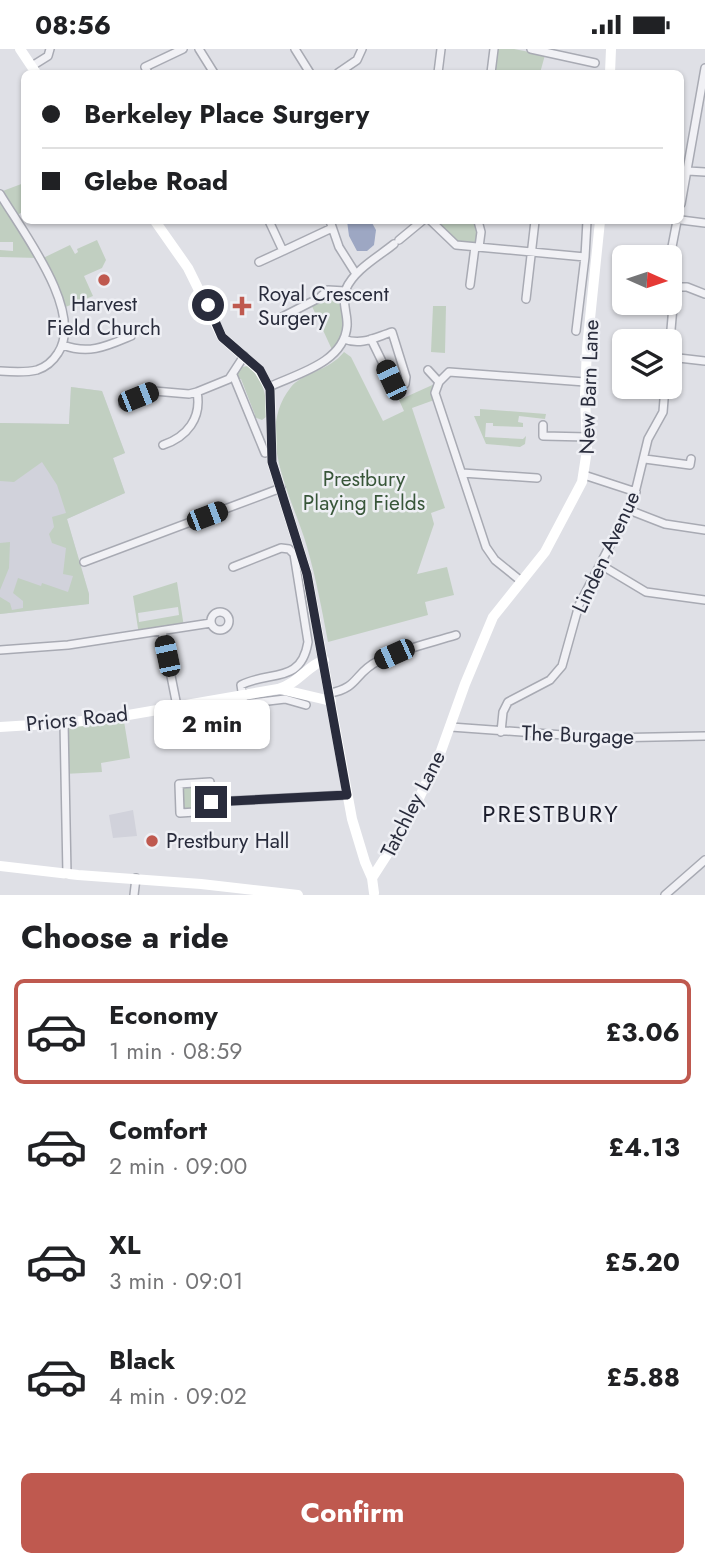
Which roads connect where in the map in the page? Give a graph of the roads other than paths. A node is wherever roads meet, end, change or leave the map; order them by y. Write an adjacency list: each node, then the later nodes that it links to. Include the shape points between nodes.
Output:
1 (20, 49): 14 (main road)
2 (50, 49): 14 (street)
3 (183, 49): 15 (street)
4 (199, 49): 16 (street)
5 (295, 49): 17 (street)
6 (362, 49): 18 (street, via 357,60)
7 (441, 49): 19 (street)
8 (494, 49): 20 (street)
9 (531, 49): 11 (street)
10 (611, 49): 21 (main road)
11 (542, 50): 12 (street)
12 (595, 63)
13 (705, 68): 22 (street)
14 (34, 70)
15 (146, 70)
16 (212, 70)
17 (308, 70)
18 (342, 70)
19 (438, 70)
20 (491, 70)
21 (610, 70)
22 (688, 171): 23 (street); 24 (street)
23 (705, 172)
24 (684, 190)
25 (0, 194): 55 (street, via 60,298 66,327)
26 (684, 221): 27 (street)
27 (705, 223)
28 (157, 224): 56 (main road, via 188,268 222,337)
29 (270, 224): 40 (street)
30 (331, 224): 40 (street); 44 (street)
31 (418, 224): 44 (street)
32 (434, 224): 39 (street, via 453,243)
33 (479, 224): 39 (street)
34 (534, 224): 41 (street)
35 (587, 224): 42 (street)
36 (600, 224): 63 (main road, New Barn Lane)
37 (678, 224): 38 (street)
38 (673, 245)
39 (477, 247): 41 (street); 45 (street)
40 (283, 251): 43 (street)
41 (531, 253): 42 (street); 49 (street)
42 (585, 257): 51 (street)
43 (259, 262)
44 (356, 274): 47 (street)
45 (470, 285)
46 (682, 287): 48 (street)
47 (345, 291): 50 (street, via 328,290); 53 (street)
48 (705, 294)
49 (526, 299)
50 (280, 318)
51 (576, 331)
52 (131, 336): 55 (street, via 93,350)
53 (344, 339): 54 (street); 64 (street, via 329,358)
54 (371, 339): 54 (street, via 391,380 398,387 404,384 407,377 392,332)
55 (62, 345): 60 (street, via 42,368)
56 (244, 356): 61 (street); 64 (main road, via 260,370)
57 (682, 358): 58 (street)
58 (705, 361)
59 (428, 370): 62 (street)
60 (0, 372)
61 (233, 375): 65 (street); 69 (street)
62 (439, 382): 63 (street, via 449,372); 76 (street, via 435,393)
63 (585, 383): 71 (main road, New Barn Lane)
64 (269, 387): 70 (main road)
65 (197, 392): 67 (street, via 154,391); 72 (street, via 199,411 194,422 180,438)
66 (664, 399): 74 (street, Linden Avenue)
67 (123, 404)
68 (543, 425): 71 (street, via 543,436)
69 (254, 426): 70 (street); 73 (street)
70 (270, 426): 79 (main road, via 272,462)
71 (588, 437): 77 (main road, New Barn Lane)
72 (163, 445)
73 (265, 453)
74 (645, 459): 75 (street); 80 (street, Linden Avenue)
75 (691, 465)
76 (462, 473): 78 (street); 86 (street, via 489,552)
77 (584, 475): 80 (street); 86 (main road, New Barn Lane, via 551,543)
78 (537, 478)
79 (281, 488): 83 (street); 92 (main road, via 307,574)
80 (636, 492): 81 (street, Linden Avenue)
81 (629, 510): 82 (street, via 665,524); 84 (street, Linden Avenue)
82 (705, 530)
83 (84, 562)
84 (601, 565): 87 (street, via 646,592); 101 (street, Linden Avenue, via 577,611 562,666 550,680 508,702)
85 (233, 566): 94 (street, via 281,548 292,552 308,642 295,669 245,682)
86 (521, 581): 100 (main road, New Barn Lane, via 488,626)
87 (705, 600)
88 (211, 623): 89 (street)
89 (162, 631): 91 (street); 97 (street)
90 (456, 635): 95 (street, via 380,660 367,667 349,689)
91 (0, 650)
92 (324, 660): 93 (main road, Priors Road); 95 (main road)
93 (278, 689): 94 (main road, Priors Road); 95 (main road, Priors Road)
94 (242, 695): 96 (street, via 247,705 285,699); 97 (main road, Priors Road)
95 (330, 697): 103 (main road)
96 (306, 705)
97 (177, 706): 98 (main road, Priors Road)
98 (64, 723): 99 (main road, Priors Road); 107 (street)
99 (0, 727)
100 (451, 727): 101 (street, The Burgage); 109 (main road, Tatchley Lane, via 408,822)
101 (501, 732): 102 (street, The Burgage, via 605,738)
102 (705, 736)
103 (347, 795): 104 (street); 109 (main road)
104 (211, 802): 104 (street, via 211,811 180,813 179,784 210,782)
105 (705, 860): 113 (street)
106 (0, 866): 107 (main road)
107 (67, 874): 108 (main road)
108 (136, 878): 111 (street); 112 (main road)
109 (372, 878): 110 (main road)
110 (373, 894)
111 (134, 895)
112 (298, 895)
113 (665, 895)

